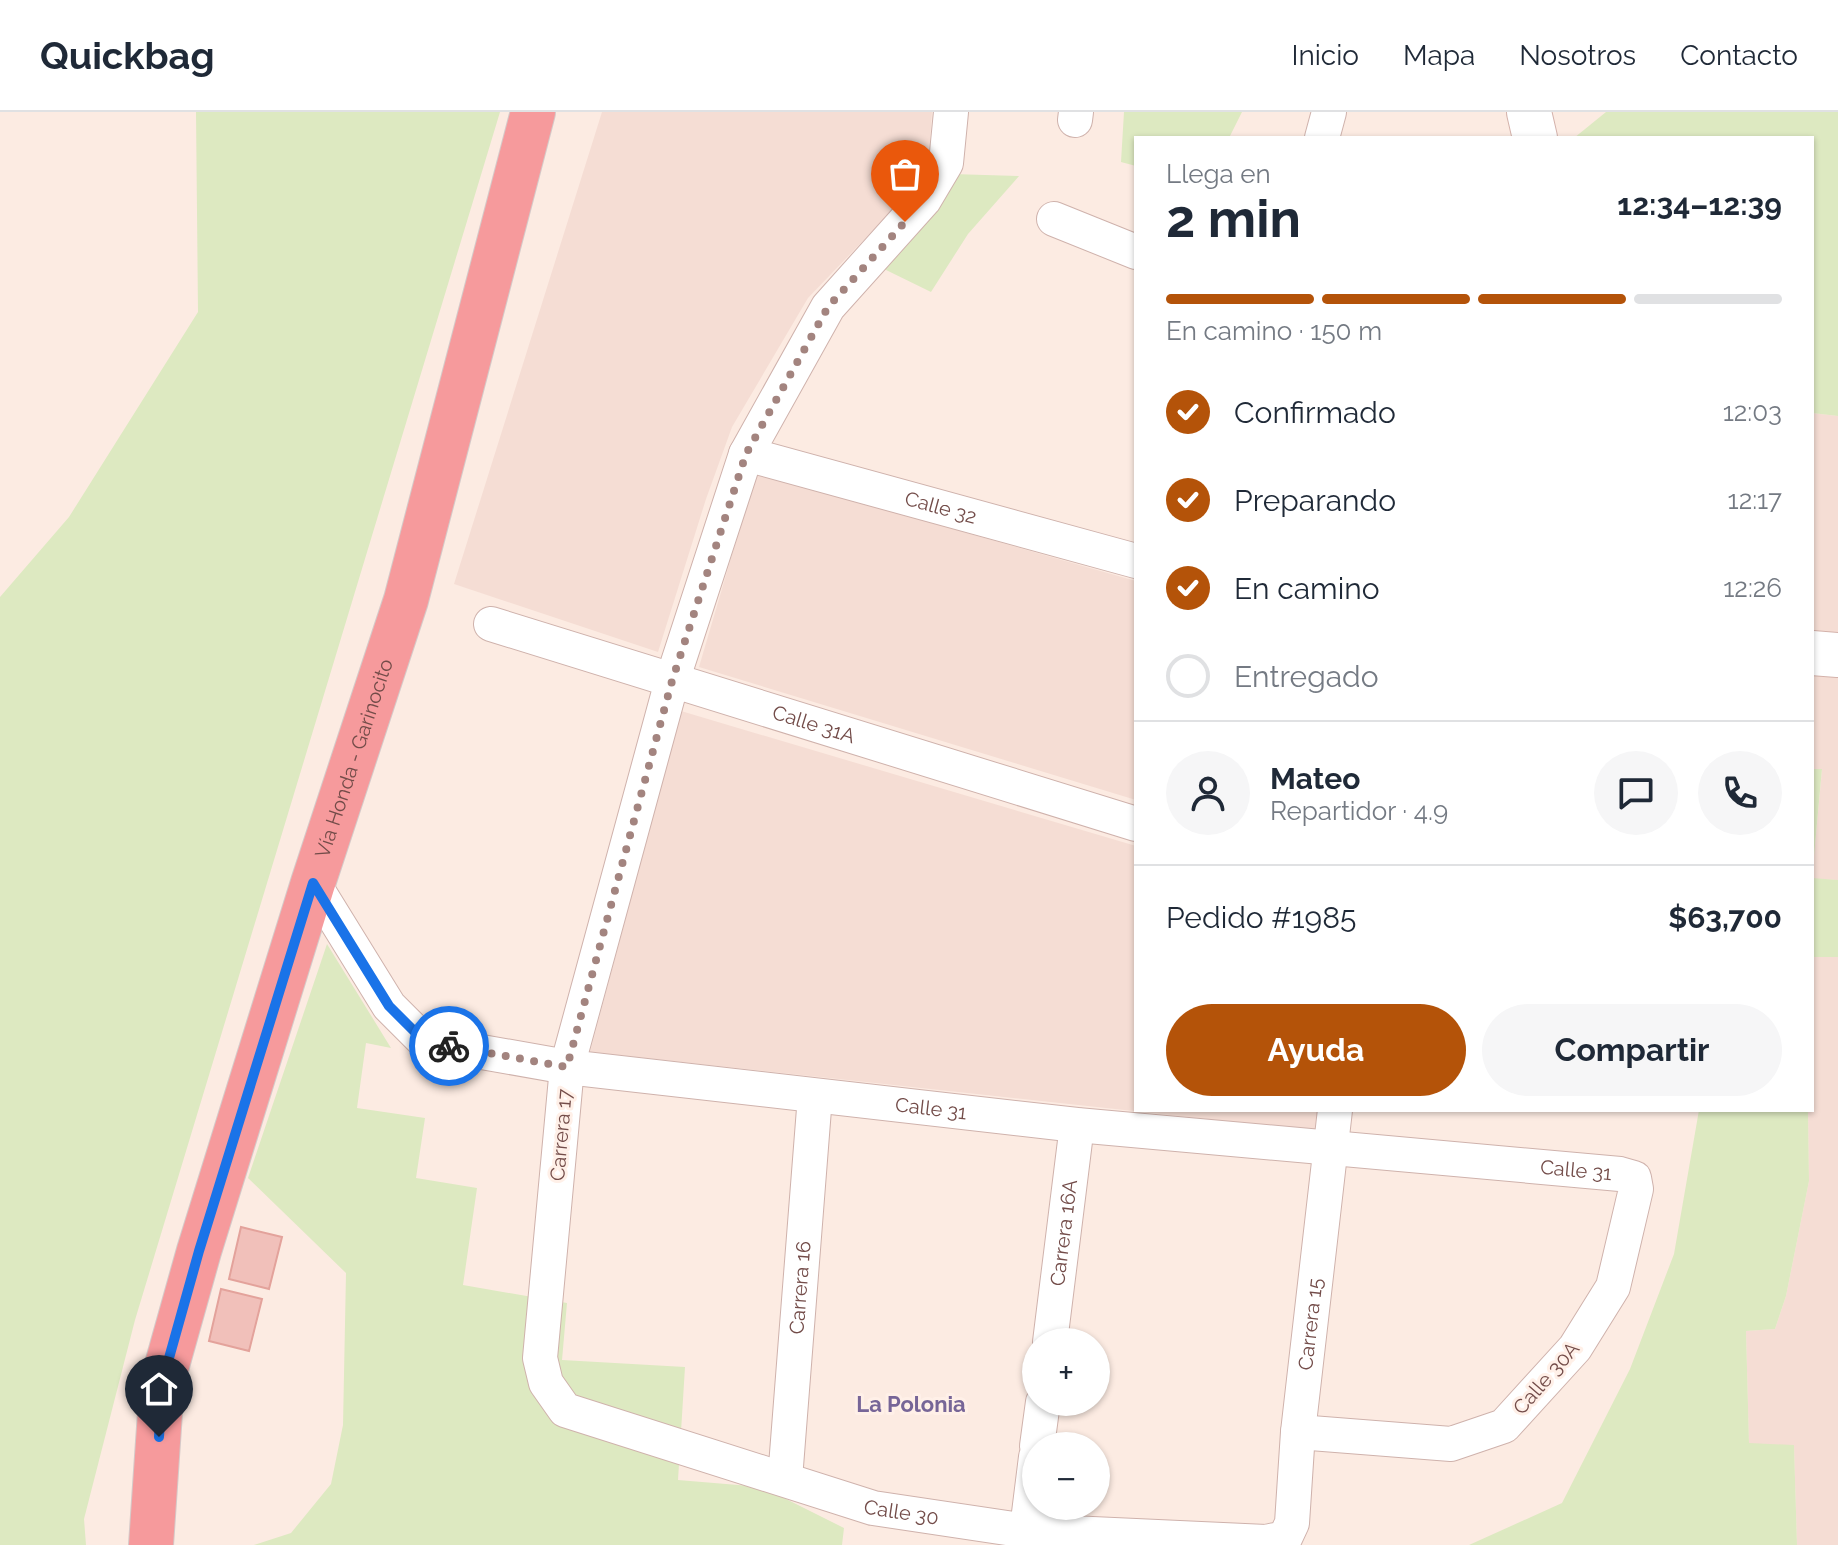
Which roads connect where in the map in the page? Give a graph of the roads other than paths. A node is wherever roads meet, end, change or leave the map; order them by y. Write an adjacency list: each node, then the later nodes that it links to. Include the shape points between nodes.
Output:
1 (533, 112): 14 (highway, Vía Honda - Garinocito, via 406,600)
2 (951, 112): 7 (street, Carrera 17, via 946,163 924,200 828,307)
3 (1329, 112): 4 (street)
4 (1323, 136)
5 (1054, 219): 6 (street)
6 (1134, 251)
7 (746, 454): 8 (street, Calle 32); 12 (street, Carrera 17)
8 (1134, 560)
9 (491, 624): 12 (street, Calle 31A)
10 (1814, 653): 11 (street)
11 (1838, 655)
12 (672, 681): 13 (street, Calle 31A); 15 (street, Carrera 17)
13 (1134, 823)
14 (313, 883): 15 (street, Calle 31, via 389,1006 425,1042); 27 (highway, Vía Honda - Garinocito, via 162,1383)
15 (567, 1067): 16 (street, Calle 31); 22 (street, Carrera 17, via 540,1358)
16 (815, 1096): 18 (street, Calle 31); 24 (street, Carrera 16)
17 (1335, 1112): 19 (street, Carrera 15)
18 (1077, 1125): 19 (street, Calle 31); 21 (street, Carrera 16A)
19 (1330, 1149): 20 (street, Calle 31); 23 (street, Carrera 15)
20 (1634, 1178): 23 (street, Calle 30A, via 1636,1189 1613,1287 1575,1348 1504,1426 1451,1444)
21 (1052, 1328)
22 (546, 1383): 24 (street, Calle 30, via 565,1410)
23 (1298, 1432): 26 (street, Carrera 15, via 1292,1523)
24 (785, 1479): 25 (street, Calle 30, via 873,1508)
25 (1026, 1538): 26 (street, Calle 30)
26 (1285, 1538)
27 (151, 1545)

